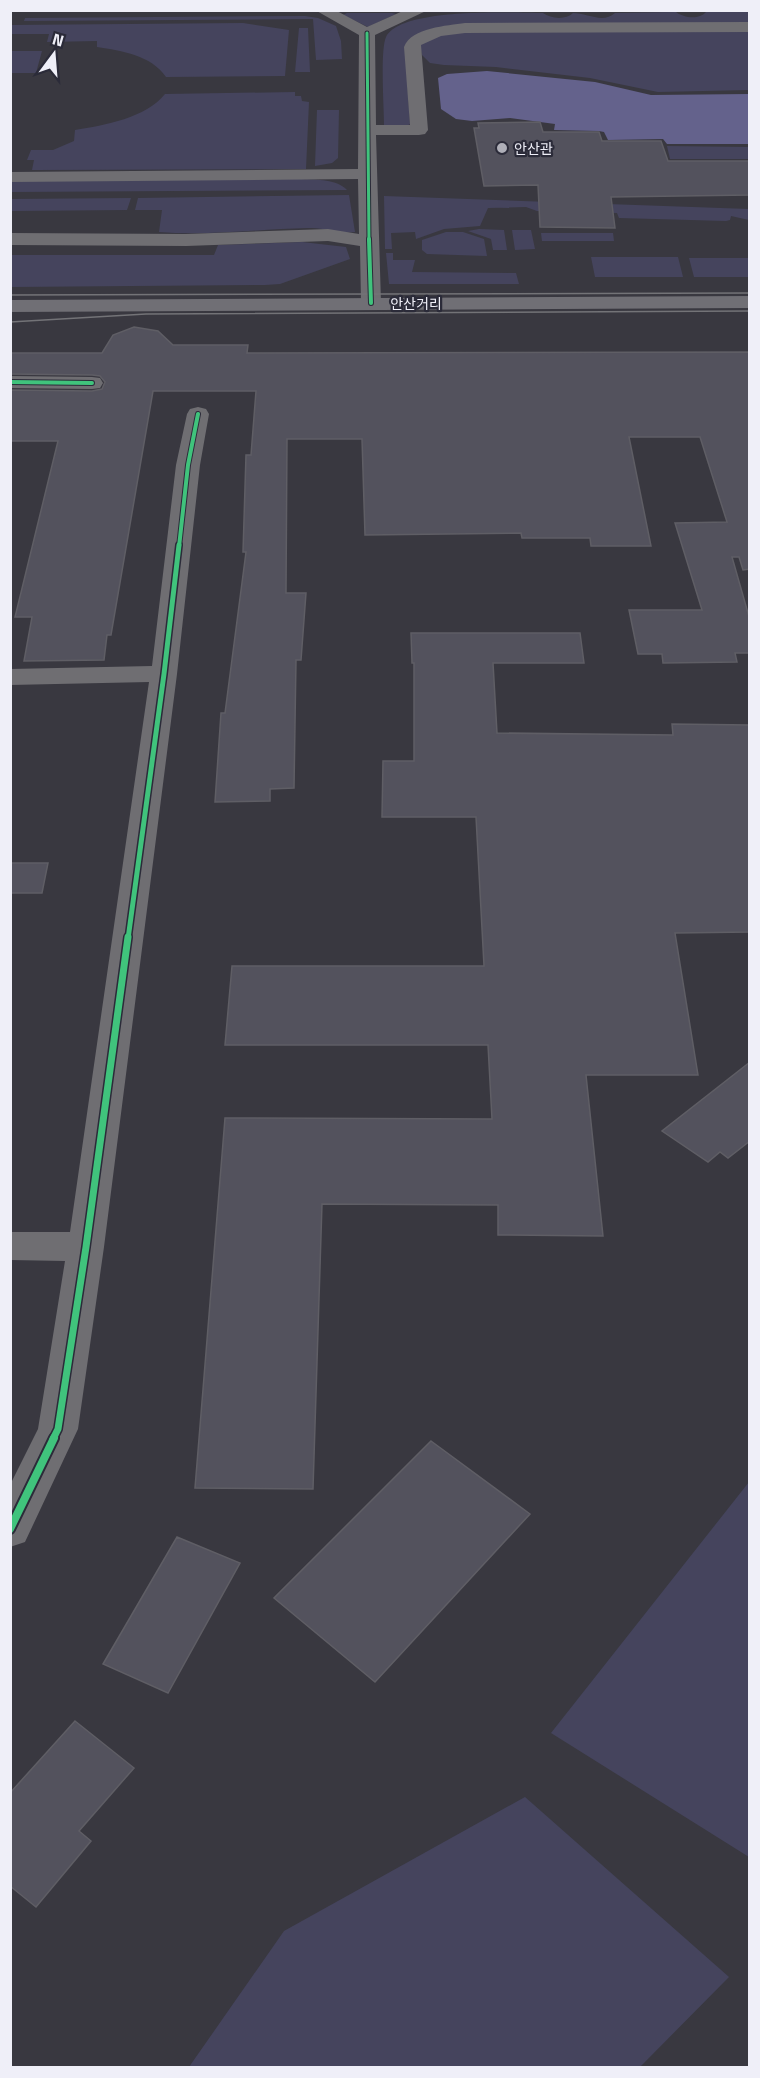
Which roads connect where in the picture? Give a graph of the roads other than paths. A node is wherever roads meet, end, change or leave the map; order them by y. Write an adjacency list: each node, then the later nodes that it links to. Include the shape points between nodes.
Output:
1 (322, 10): 4 (street)
2 (421, 10): 4 (street)
3 (750, 27): 5 (street, via 465,28 438,32 414,42 412,47 419,130)
4 (366, 33): 5 (street)
5 (366, 130): 6 (street)
6 (367, 174): 7 (street); 9 (street)
7 (10, 177)
8 (10, 239): 9 (street, via 186,240 328,235)
9 (370, 242): 11 (street)
10 (750, 302): 11 (main road, 안산거리)
11 (371, 303): 12 (main road, 안산거리)
12 (134, 304): 13 (main road, 안산거리); 14 (main road)
13 (10, 306)
14 (10, 316)
15 (10, 382): 16 (street)
16 (92, 383)
17 (198, 414): 18 (street, via 188,465)
18 (164, 674): 19 (street); 21 (street)
19 (10, 677)
20 (10, 1246): 21 (street)
21 (86, 1247): 22 (street, via 58,1429)
22 (10, 1529)

